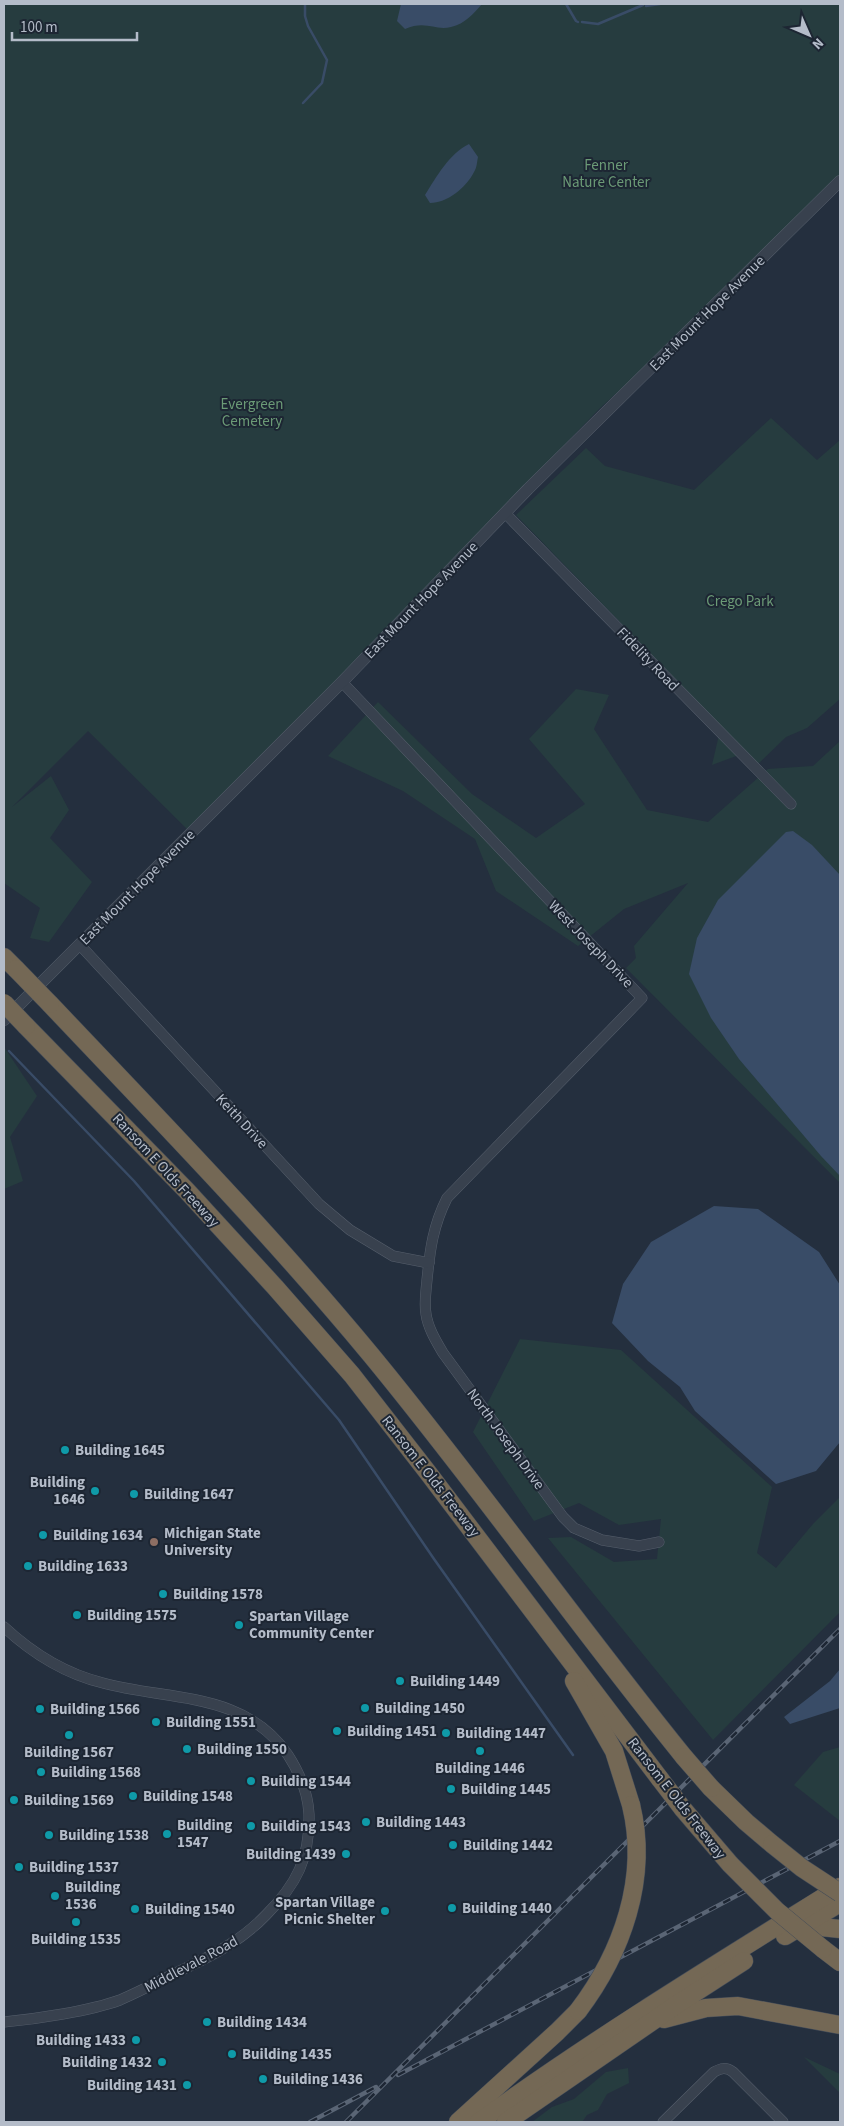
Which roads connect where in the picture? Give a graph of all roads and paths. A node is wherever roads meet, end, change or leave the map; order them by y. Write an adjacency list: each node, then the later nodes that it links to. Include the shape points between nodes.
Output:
1 (840, 181): 2 (street, East Mount Hope Avenue)
2 (506, 513): 3 (street, East Mount Hope Avenue); 4 (street, Fidelity Road)
3 (342, 682): 5 (street, East Mount Hope Avenue); 9 (street, West Joseph Drive, via 642,998 447,1198 432,1234)
4 (791, 804)
5 (80, 945): 8 (street, East Mount Hope Avenue); 9 (street, Keith Drive, via 319,1204 350,1230 393,1256)
6 (10, 963): 14 (highway, Ransom E Olds Freeway, bridge, via 239,1206 369,1352 684,1758 746,1822 802,1868)
7 (4, 1003): 11 (highway, Ransom E Olds Freeway, bridge, via 187,1191 313,1330 385,1417)
8 (4, 1020)
9 (429, 1263): 10 (street, North Joseph Drive, via 426,1315 442,1353 563,1517 574,1528 602,1540 639,1546)
10 (659, 1542)
11 (526, 1602): 18 (highway, Ransom E Olds Freeway, bridge, via 683,1809 730,1864 777,1912); 23 (highway, bridge, via 608,1739 620,1765 632,1805 636,1851 634,1887 608,1966 578,2011)
12 (4, 1628): 20 (street, Middlevale Road, via 43,1657 75,1674 106,1684 208,1702 236,1710 264,1727 282,1746 299,1773 309,1820 308,1844 299,1874 269,1913 238,1940 118,2000)
13 (840, 1887): 19 (highway)
14 (840, 1893)
15 (840, 1903): 17 (highway)
16 (840, 1929): 17 (highway, via 821,1927)
17 (777, 1941): 19 (highway)
18 (840, 1962)
19 (672, 1999): 21 (highway); 24 (highway, via 583,2050)
20 (4, 2022)
21 (651, 2023): 22 (highway, via 706,2008 738,2006); 25 (highway)
22 (840, 2025)
23 (458, 2122)
24 (479, 2122)
25 (506, 2122)
26 (663, 2122): 27 (street, via 720,2068 733,2072)
27 (783, 2122)

